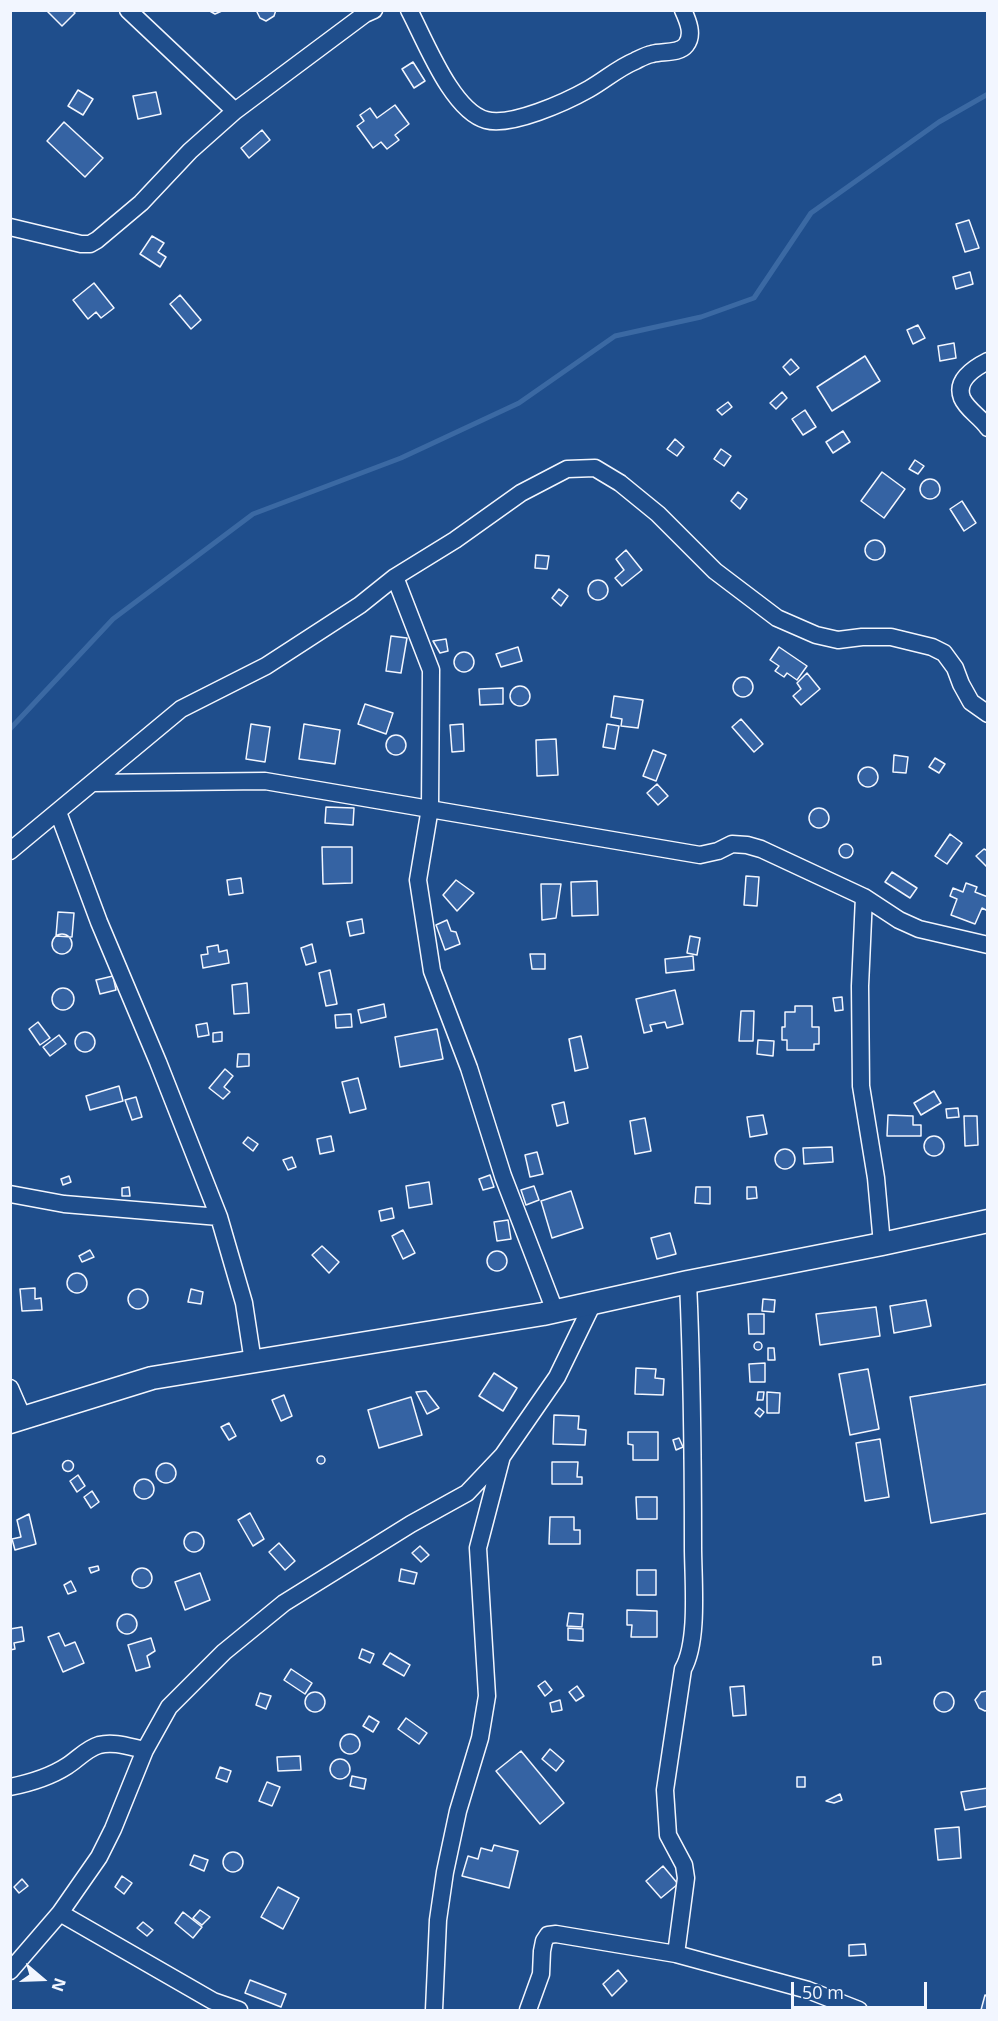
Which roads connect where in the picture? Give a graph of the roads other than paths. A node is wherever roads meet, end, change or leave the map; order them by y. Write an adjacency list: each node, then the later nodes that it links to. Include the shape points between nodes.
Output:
1 (374, 10): 5 (street)
2 (409, 10): 3 (street, via 455,97 468,111 486,120 534,114 650,54 681,50 690,33)
3 (683, 10)
4 (129, 11): 5 (street)
5 (235, 111): 6 (street, via 141,203 90,244)
6 (10, 227)
7 (987, 361): 8 (street, via 965,376 962,386 962,397)
8 (987, 428)
9 (395, 577): 10 (street, via 522,493 567,469 595,468 658,514 715,571 777,618 838,640 891,637 932,647 944,653 971,702); 11 (street, via 360,605 266,666 181,709); 12 (street, via 431,670)
10 (987, 714)
11 (92, 783): 12 (street, via 265,781); 13 (street)
12 (430, 808): 15 (street, via 700,855 732,844 747,845); 23 (street, via 418,880 432,971)
13 (58, 812): 14 (street); 18 (street)
14 (10, 851)
15 (864, 897): 16 (street, via 919,928); 20 (street, via 861,1086)
16 (987, 945)
17 (10, 1194): 18 (street, via 64,1204)
18 (219, 1216): 24 (street, via 244,1303)
19 (987, 1221): 20 (street)
20 (882, 1244): 21 (street)
21 (688, 1282): 22 (street); 31 (street, via 692,1374 691,1650 682,1669 665,1790 668,1835 684,1865 686,1878)
22 (593, 1303): 23 (street); 27 (street, via 557,1377)
23 (555, 1311): 24 (street)
24 (253, 1362): 26 (street, via 153,1378)
25 (10, 1388): 26 (street)
26 (17, 1420)
27 (503, 1455): 28 (street, via 467,1493 285,1603 224,1652 170,1707); 34 (street, via 478,1548 487,1696 480,1738 444,1872)
28 (145, 1750): 29 (street, via 99,1745 58,1771); 30 (street, via 99,1857)
29 (10, 1787)
30 (60, 1913): 32 (street); 33 (street, via 213,2001)
31 (676, 1953): 35 (street, via 548,1935 541,1974); 36 (street, via 808,1990)
32 (10, 1971)
33 (238, 2010)
34 (434, 2010)
35 (528, 2010)
36 (858, 2010)

